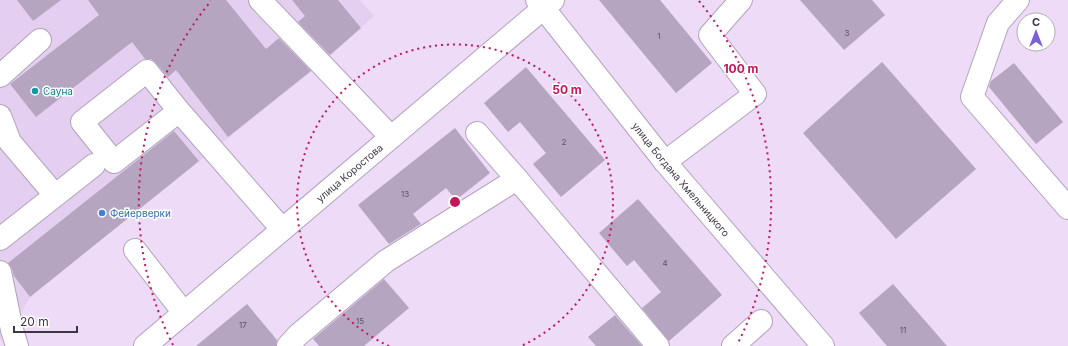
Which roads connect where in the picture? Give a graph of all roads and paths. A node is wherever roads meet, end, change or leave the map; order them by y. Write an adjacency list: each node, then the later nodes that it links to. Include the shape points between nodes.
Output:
1 (260, 0): 10 (main road)
2 (741, 0): 11 (main road, via 710,35 754,94)
3 (1018, 0): 15 (main road, via 998,23 972,97)
4 (541, 2): 10 (main road, улица Коростова); 11 (main road, улица Богдана Хмельницкого)
5 (40, 40): 6 (main road)
6 (0, 76)
7 (179, 111): 16 (main road)
8 (0, 116): 14 (main road, via 10,142)
9 (477, 133): 13 (main road)
10 (391, 137): 16 (main road, улица Коростова)
11 (665, 162): 27 (main road, улица Богдана Хмельницкого)
12 (94, 164): 14 (main road)
13 (517, 179): 24 (main road, via 386,261); 25 (main road)
14 (55, 195): 17 (main road)
15 (1068, 208)
16 (282, 230): 20 (main road, улица Коростова)
17 (0, 240)
18 (135, 250): 20 (main road)
19 (0, 272): 22 (main road)
20 (184, 313): 23 (main road, улица Коростова)
21 (761, 321): 26 (main road)
22 (16, 346)
23 (145, 346)
24 (288, 346)
25 (658, 346)
26 (733, 346)
27 (822, 346)

